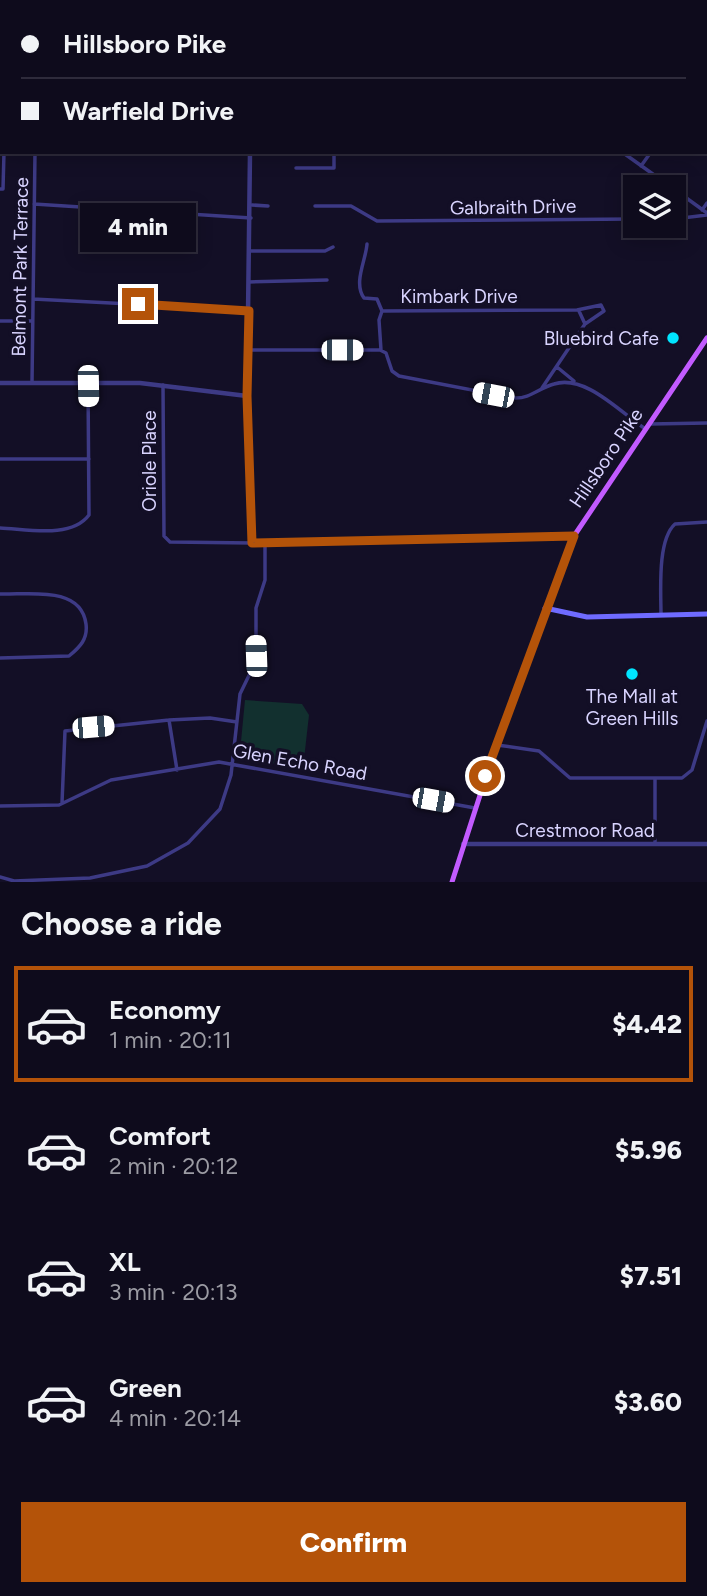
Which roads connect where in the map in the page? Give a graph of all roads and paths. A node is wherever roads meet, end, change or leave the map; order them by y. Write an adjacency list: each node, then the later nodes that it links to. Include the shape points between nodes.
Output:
1 (4, 154): 10 (street)
2 (35, 154): 13 (street, Belmont Park Terrace)
3 (250, 154): 14 (street)
4 (334, 154): 8 (street, via 334,168)
5 (625, 154): 7 (street)
6 (650, 154): 7 (street)
7 (641, 166): 9 (street)
8 (296, 168)
9 (654, 175)
10 (0, 189)
11 (686, 198): 17 (street)
12 (707, 203): 17 (street)
13 (34, 204): 20 (street); 27 (street, Belmont Park Terrace)
14 (251, 205): 15 (street); 20 (street)
15 (268, 206)
16 (315, 206): 21 (street, Galbraith Drive, via 351,206 369,220 391,222)
17 (702, 210): 18 (street)
18 (707, 214): 19 (street)
19 (686, 217)
20 (251, 218): 24 (street)
21 (623, 219)
22 (367, 244): 30 (street, via 360,293 377,299)
23 (333, 247): 24 (street, via 325,251)
24 (250, 251): 26 (street)
25 (327, 280): 26 (street)
26 (249, 282): 29 (street)
27 (33, 299): 29 (street); 32 (street, Belmont Park Terrace)
28 (577, 310): 30 (street, Kimbark Drive); 33 (street); 33 (street, Kimbark Drive, via 596,305 603,308 603,313)
29 (249, 311): 35 (street)
30 (382, 311): 36 (street, Kimbark Drive)
31 (0, 321): 32 (street)
32 (32, 321): 39 (street, Belmont Park Terrace)
33 (585, 324): 37 (street, Kimbark Drive)
34 (707, 338): 46 (main road, Hillsboro Pike)
35 (248, 350): 36 (street); 44 (street)
36 (382, 350): 43 (street, via 392,372 402,377 514,398)
37 (557, 367): 41 (street); 43 (street, Kimbark Drive)
38 (0, 383): 39 (street)
39 (32, 383): 40 (street)
40 (88, 383): 42 (street); 47 (street)
41 (575, 383): 43 (street, via 561,382); 46 (street)
42 (163, 385): 44 (street); 52 (street, Oriole Place, via 164,536 170,542)
43 (541, 390)
44 (247, 396): 52 (street)
45 (707, 423): 46 (street)
46 (646, 426): 51 (main road, Hillsboro Pike)
47 (89, 458): 48 (street); 50 (street, via 89,515 83,523 65,529)
48 (0, 459)
49 (707, 522): 57 (street, via 675,524 668,531)
50 (0, 528)
51 (574, 536): 53 (street); 55 (main road, Hillsboro Pike)
52 (252, 543): 53 (street)
53 (265, 544): 61 (street, via 265,580 256,607 256,661 240,694)
54 (0, 594): 58 (street, via 70,598 81,608 87,629 83,642 69,656)
55 (545, 608): 57 (main road, via 587,617); 62 (main road, Hillsboro Pike)
56 (707, 614): 57 (main road)
57 (661, 615)
58 (0, 658)
59 (169, 720): 61 (street); 64 (street); 66 (street, via 70,729 62,735)
60 (707, 721): 65 (street, via 688,776)
61 (237, 722): 63 (street)
62 (497, 745): 65 (street, via 539,751 570,778); 68 (main road, Hillsboro Pike)
63 (233, 763): 64 (street, Glen Echo Road); 68 (street, Glen Echo Road); 72 (street, via 220,809 170,855 107,877 14,881)
64 (177, 770): 66 (street, Glen Echo Road, via 111,780)
65 (655, 778): 70 (street)
66 (62, 804): 67 (street, Glen Echo Road)
67 (0, 806)
68 (475, 808): 69 (main road, Hillsboro Pike)
69 (463, 844): 70 (street, Crestmoor Road); 73 (main road, Hillsboro Pike)
70 (654, 844): 71 (street, Crestmoor Road)
71 (707, 844)
72 (0, 877)
73 (452, 882)

